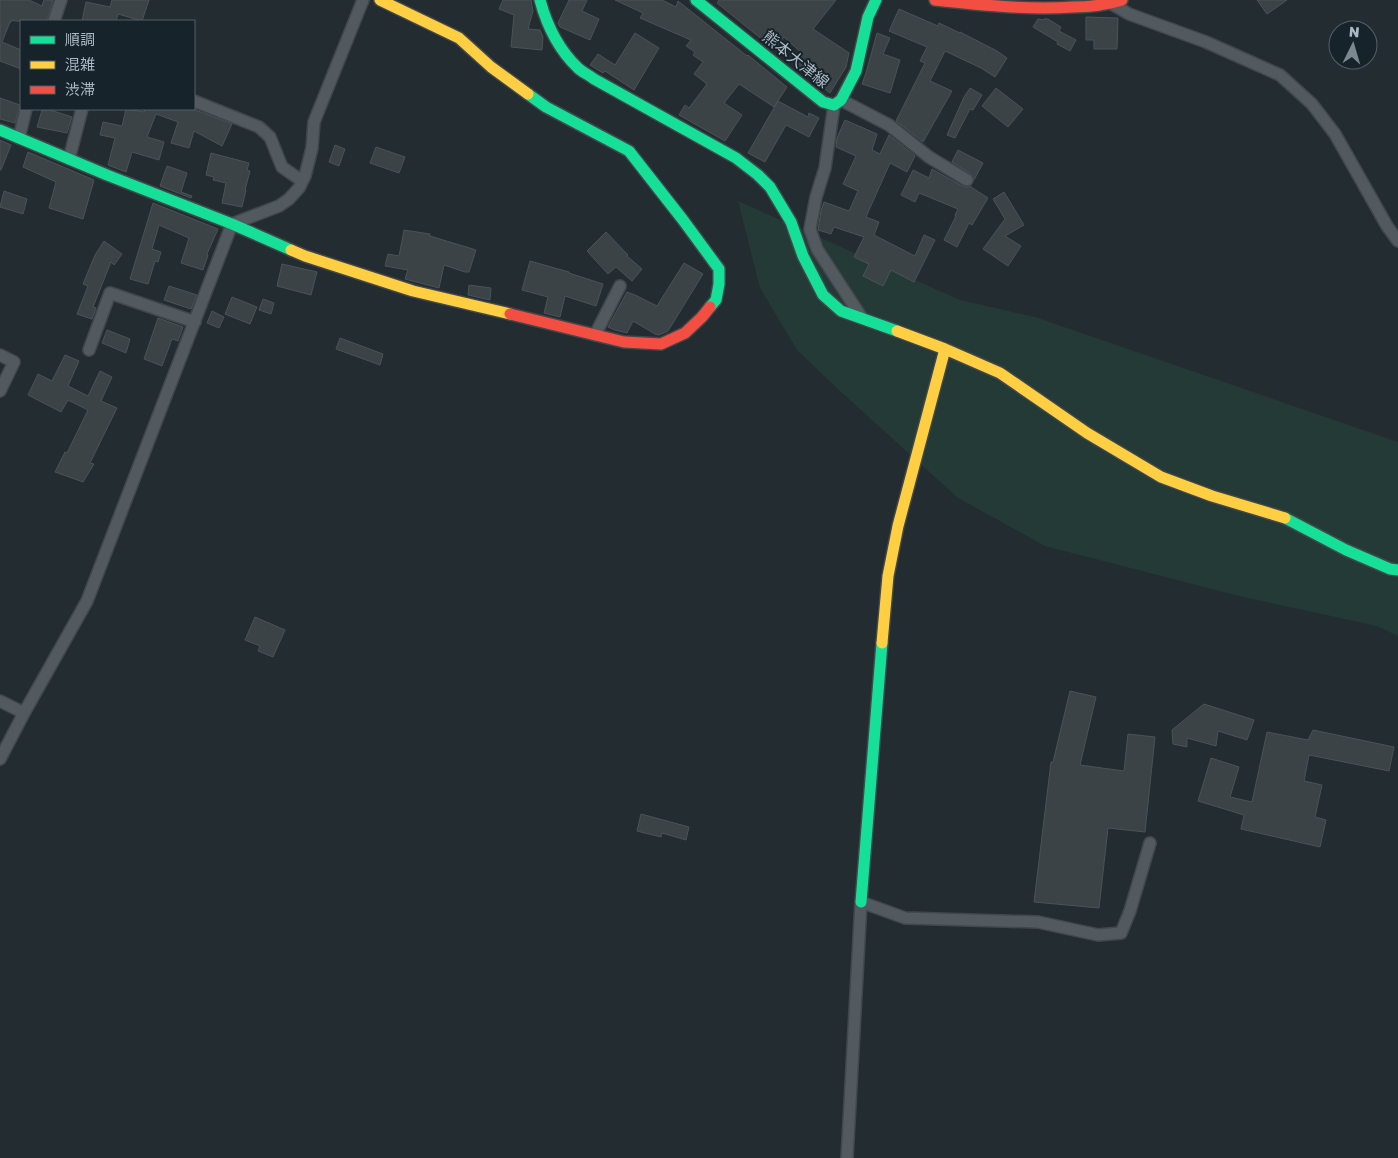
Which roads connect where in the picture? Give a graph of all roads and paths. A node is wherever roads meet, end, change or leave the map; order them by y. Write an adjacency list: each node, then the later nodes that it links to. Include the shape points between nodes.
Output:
1 (61, 0): 9 (street)
2 (363, 0): 18 (street, via 314,122 312,148)
3 (380, 0): 24 (street, via 460,38 491,67 546,107 628,151 719,269 716,300 685,333 661,344 624,342)
4 (540, 0): 22 (street, via 557,43 578,68 736,158 758,175 770,187 791,222 803,256 824,295 841,311)
5 (696, 0): 11 (street, 熊本大津線, via 823,102)
6 (876, 0): 11 (street, 熊本大津線, via 868,17 856,71)
7 (935, 0): 8 (street, via 1057,9)
8 (1117, 2): 20 (street, via 1128,14 1206,42 1280,75 1312,104 1335,134)
9 (54, 20)
10 (195, 101): 18 (street, via 259,126 270,137 282,167)
11 (838, 102): 17 (street, via 889,125); 22 (street, via 810,229 817,249)
12 (26, 110): 15 (street)
13 (82, 110): 16 (street)
14 (0, 130): 15 (street)
15 (19, 138): 16 (street)
16 (70, 159): 19 (street)
17 (967, 180)
18 (302, 181): 19 (street, via 289,199 279,206)
19 (232, 224): 23 (street); 24 (street, via 305,256 413,291)
20 (1398, 241)
21 (620, 286): 24 (street)
22 (862, 318): 25 (street)
23 (195, 322): 26 (street, via 110,293); 31 (street, via 87,602)
24 (595, 335)
25 (945, 349): 29 (street, via 1000,373 1088,433 1161,477 1285,518 1346,550); 34 (street, via 888,576)
26 (89, 350)
27 (0, 355): 28 (street, via 14,362)
28 (0, 391)
29 (1398, 570)
30 (0, 701): 31 (street)
31 (24, 713): 32 (street)
32 (0, 759)
33 (1150, 843): 34 (street, via 1122,933 1098,936 1038,922 905,918)
34 (861, 902): 35 (street)
35 (847, 1158)

